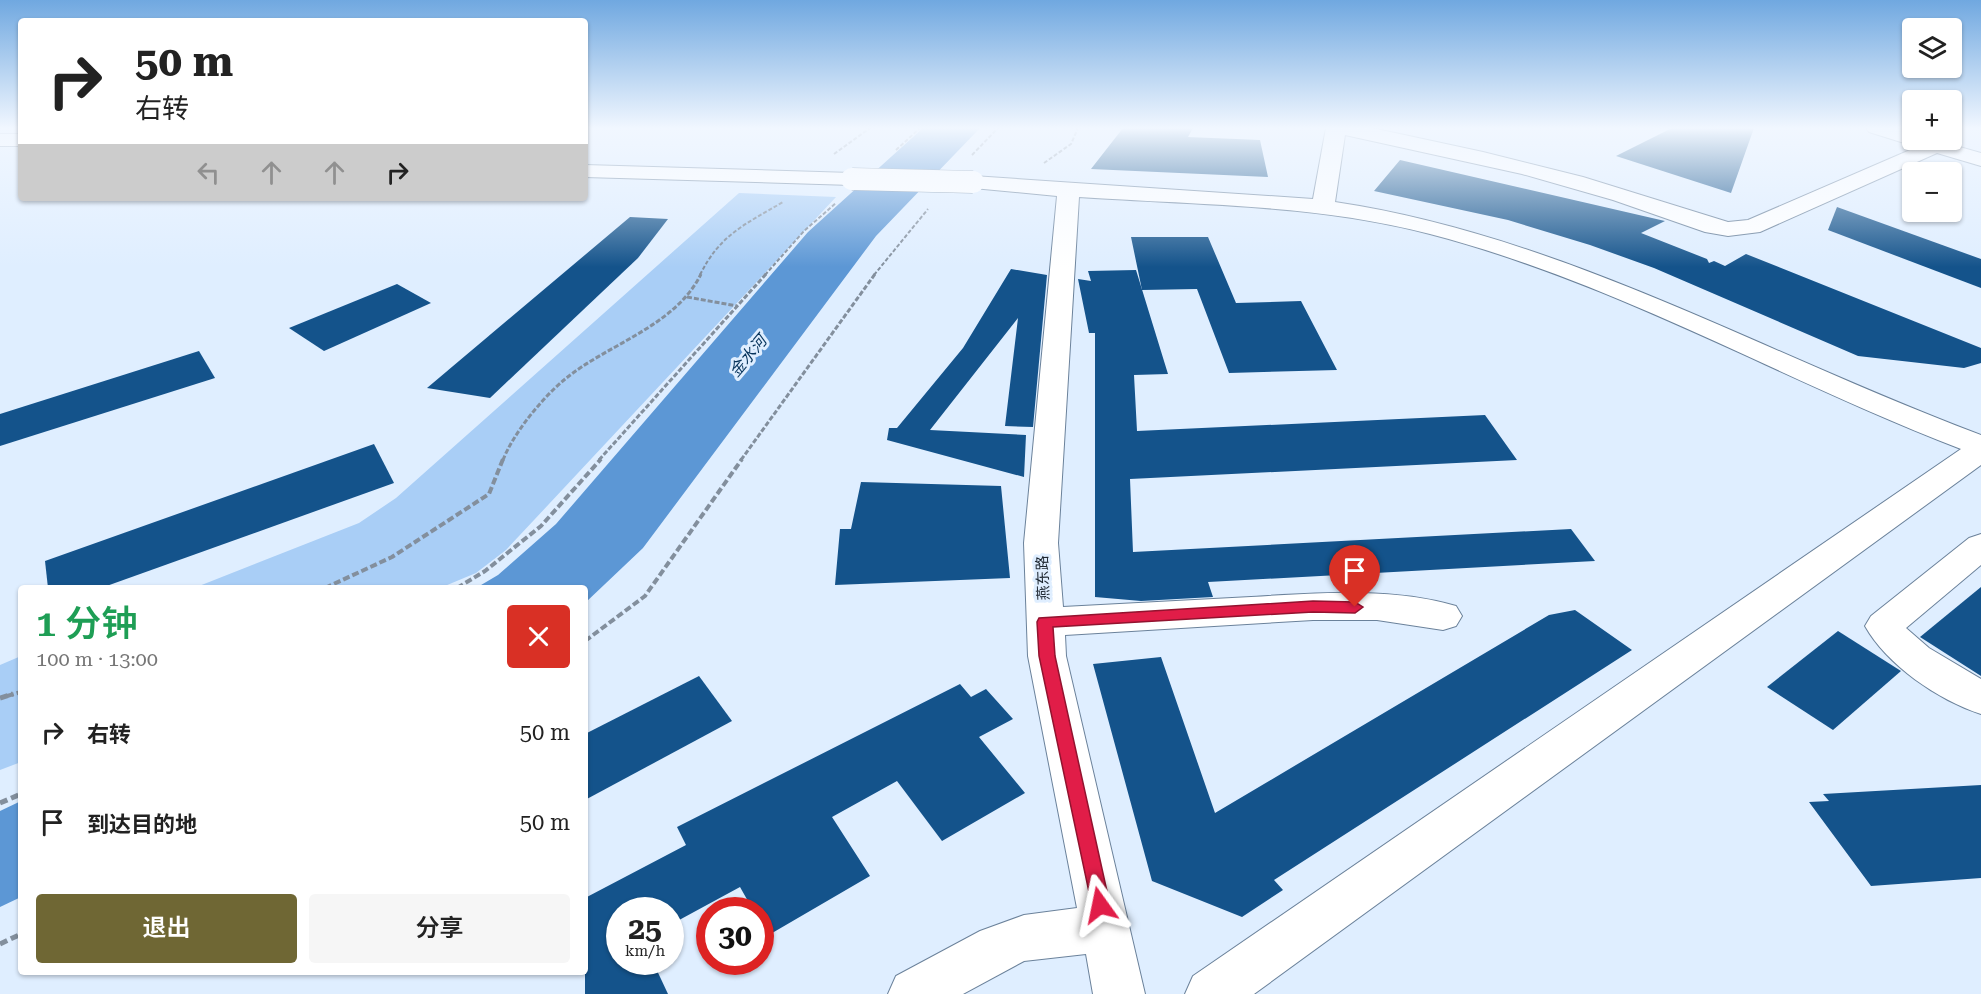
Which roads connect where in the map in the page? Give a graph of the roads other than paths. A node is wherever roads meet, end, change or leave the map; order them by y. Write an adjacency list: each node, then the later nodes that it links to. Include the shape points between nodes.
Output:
1 (698, 174): 2 (street, bridge, via 852,179)
2 (942, 174)
3 (976, 174): 7 (street, bridge)
4 (1328, 174): 8 (street)
5 (1551, 174): 6 (street, via 1728,229 1752,227)
6 (1872, 174)
7 (1068, 192): 8 (street); 12 (street, 燕东路, via 1041,543)
8 (1323, 207): 9 (street, via 1436,228 1583,276 1873,406)
9 (1981, 448): 17 (street)
10 (1981, 546): 13 (street, via 1884,626 1891,638 1914,657)
11 (1443, 616): 12 (street, via 1377,607 1313,607)
12 (1045, 622): 14 (street, 燕东路, via 1047,656)
13 (1981, 698)
14 (1105, 928): 15 (street, via 1024,938 997,948); 16 (street, 燕东路)
15 (914, 994)
16 (1119, 994)
17 (1211, 994)

